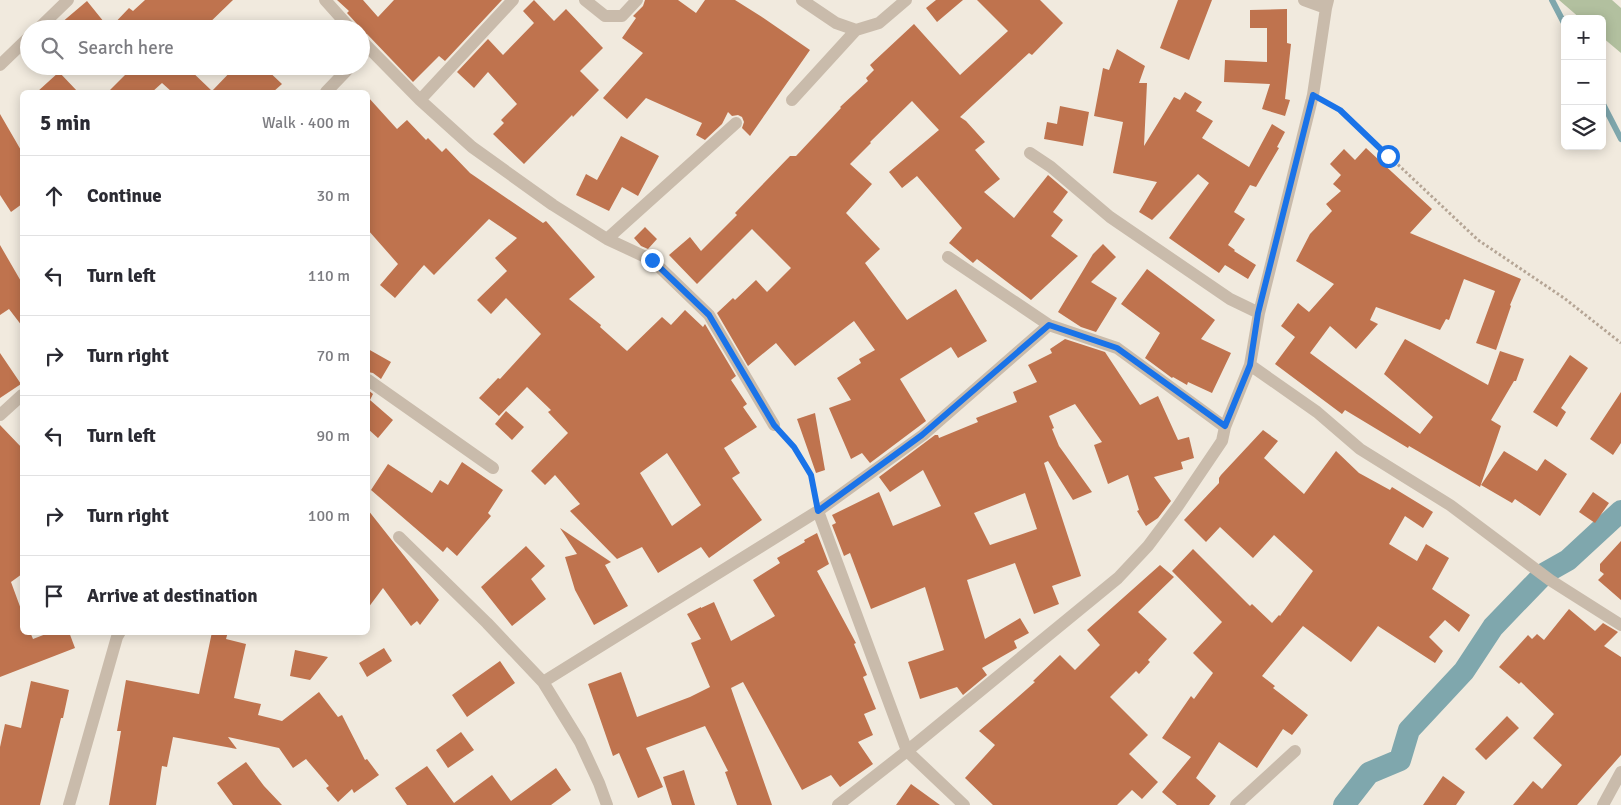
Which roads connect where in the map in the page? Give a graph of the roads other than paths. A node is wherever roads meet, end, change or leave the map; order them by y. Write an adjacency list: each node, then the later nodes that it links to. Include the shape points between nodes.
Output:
1 (68, 0): 10 (street)
2 (325, 0): 11 (street)
3 (513, 0): 18 (street)
4 (585, 0): 5 (street, via 605,16 622,16)
5 (637, 0)
6 (802, 0): 12 (street, via 836,23)
7 (906, 0): 12 (street, via 879,23)
8 (1304, 0): 9 (street)
9 (1327, 4): 24 (street, via 1313,95)
10 (47, 20)
11 (343, 20)
12 (856, 30): 19 (street)
13 (20, 46): 15 (street)
14 (370, 54): 18 (street)
15 (0, 65)
16 (342, 75): 17 (street)
17 (328, 90)
18 (420, 100): 22 (street, via 472,147 553,206)
19 (792, 100)
20 (736, 122): 22 (street)
21 (1030, 154): 24 (street, via 1051,167 1110,217 1230,299)
22 (607, 238): 30 (street, via 652,260 709,315)
23 (948, 257): 25 (street)
24 (1258, 313): 26 (street)
25 (1049, 325): 31 (street, via 1117,348); 33 (street, via 922,435)
26 (1250, 365): 31 (street); 35 (street, via 1317,412 1360,449 1450,505 1550,580)
27 (370, 381): 32 (street)
28 (20, 397): 29 (street)
29 (0, 415)
30 (774, 425)
31 (1225, 426): 38 (street, via 1222,440 1178,506 1148,546 1118,578)
32 (493, 468)
33 (818, 511): 37 (street); 38 (street)
34 (399, 537): 37 (street)
35 (1621, 625)
36 (118, 635): 41 (street)
37 (544, 682): 42 (street, via 580,742)
38 (907, 751): 43 (street); 44 (street)
39 (1295, 752): 45 (street)
40 (1621, 772): 46 (street)
41 (69, 805)
42 (607, 805)
43 (838, 805)
44 (964, 805)
45 (1236, 805)
46 (1603, 805)

